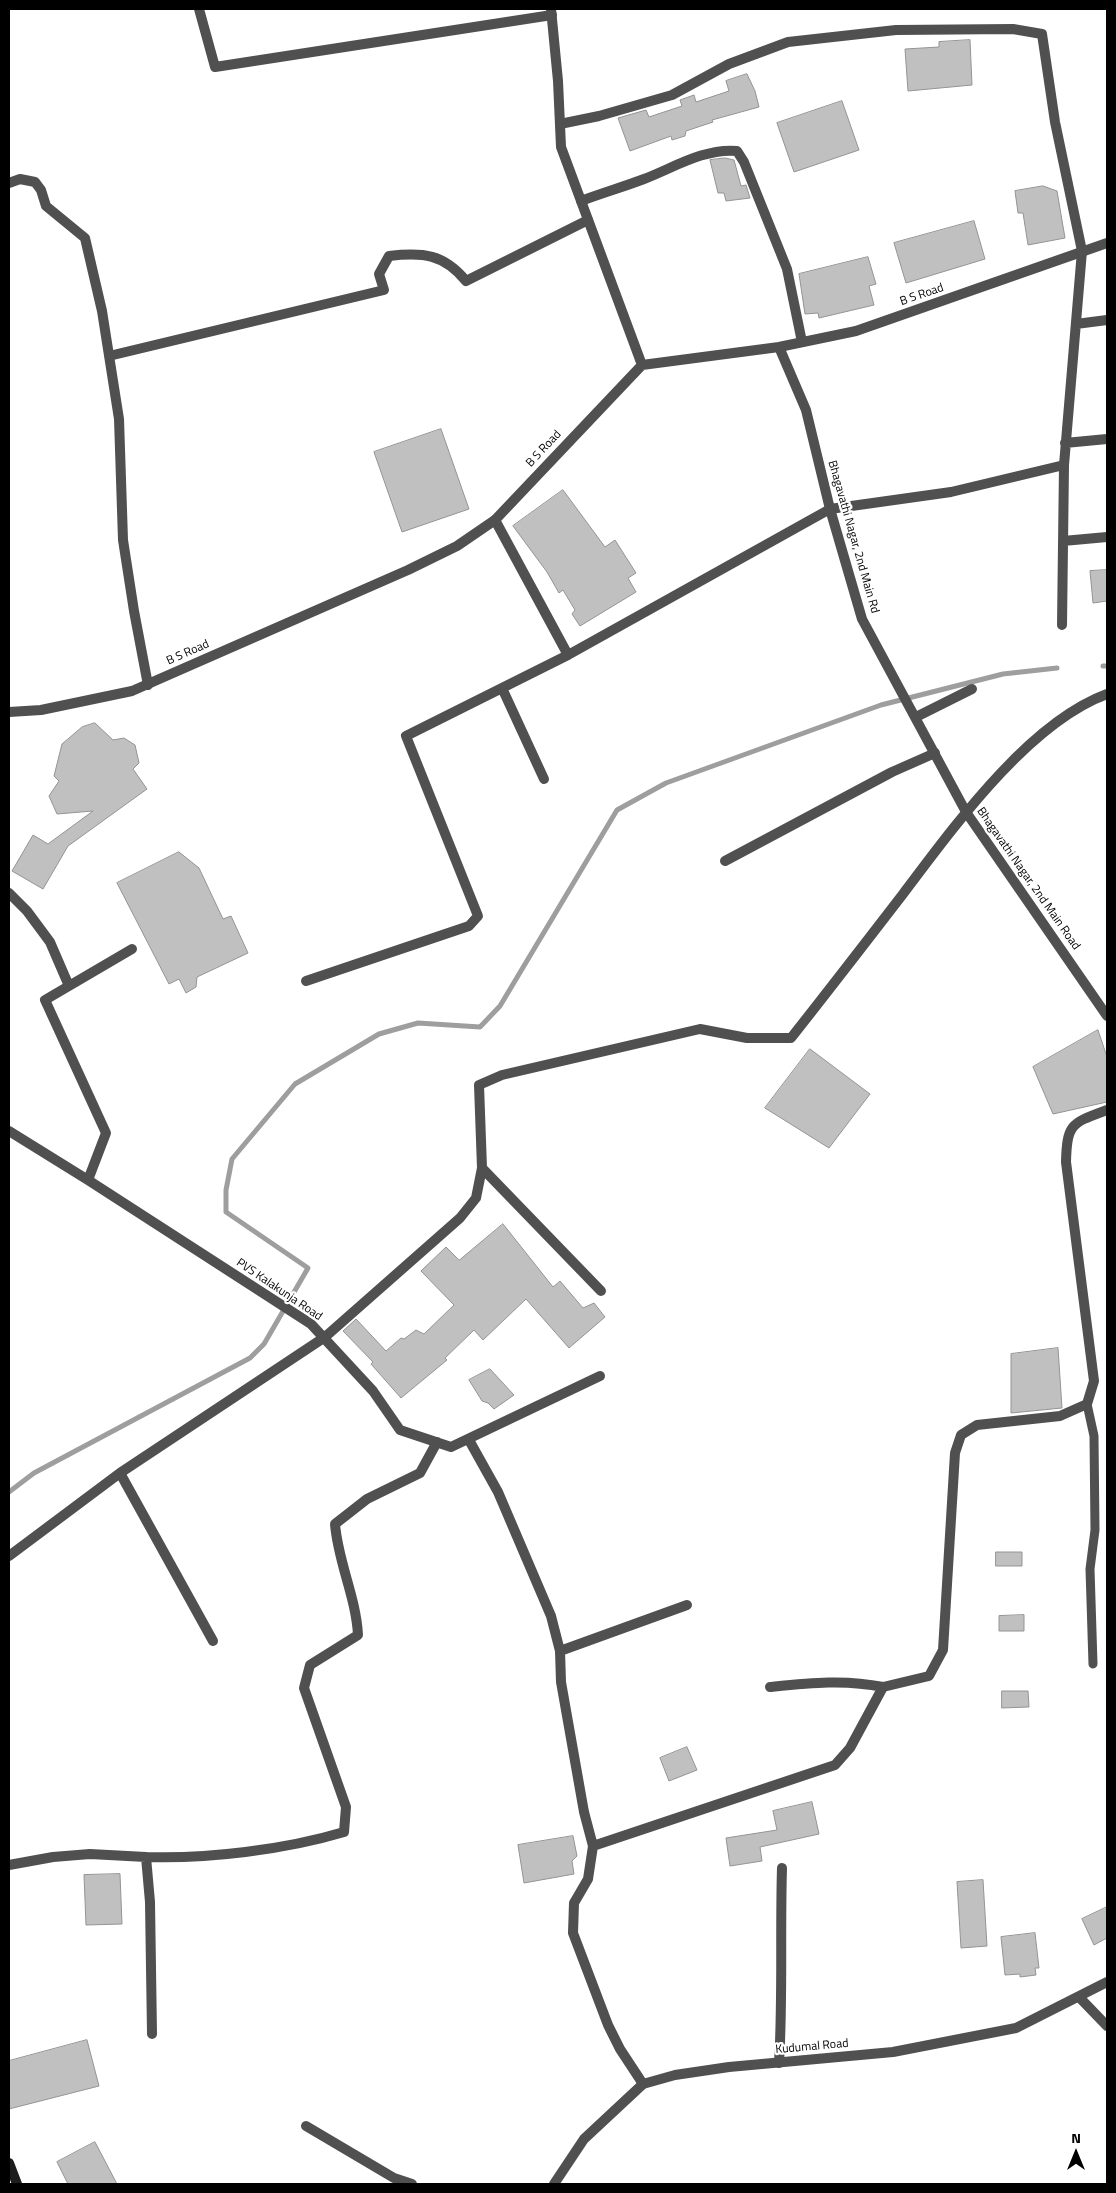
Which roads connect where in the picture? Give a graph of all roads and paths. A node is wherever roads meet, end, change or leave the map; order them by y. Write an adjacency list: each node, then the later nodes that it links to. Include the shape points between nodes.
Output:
1 (199, 9): 2 (street, via 214,67)
2 (552, 12): 3 (street)
3 (560, 124): 5 (street, via 561,147); 8 (street, via 672,95 730,64 788,42 896,30 1013,29 1042,34 1055,122)
4 (9, 183): 13 (street, via 20,179 35,182 46,206 85,238)
5 (581, 201): 6 (street); 11 (street, via 698,156 736,151 744,162 787,269)
6 (588, 220): 13 (street, via 466,281 455,267 434,256 389,256 379,274 384,290); 14 (street)
7 (1107, 243): 8 (street, B S Road)
8 (1082, 251): 10 (street); 11 (street, B S Road, via 856,331)
9 (1107, 320): 10 (street)
10 (1076, 324): 16 (street)
11 (802, 342): 12 (street, B S Road)
12 (780, 347): 14 (street, B S Road); 18 (street, Bhagavathi Nagar, 2nd Main Rd, via 806,410)
13 (109, 356): 24 (street, via 119,419 123,540)
14 (642, 365): 19 (street, B S Road)
15 (1107, 439): 16 (street)
16 (1065, 443): 17 (street)
17 (1064, 465): 18 (street, via 951,492); 21 (street)
18 (830, 509): 23 (street); 29 (street, Bhagavathi Nagar, 2nd Main Rd, via 862,619)
19 (495, 520): 23 (street); 24 (street, B S Road, via 457,546 408,570)
20 (1107, 538): 21 (street)
21 (1063, 541): 22 (street)
22 (1062, 625)
23 (568, 655): 25 (street)
24 (148, 685): 28 (street, B S Road, via 41,710)
25 (502, 688): 31 (street); 36 (street, via 406,736 478,916 469,926)
26 (972, 690): 29 (street)
27 (1107, 694): 32 (street, via 1068,714 1024,750)
28 (9, 712)
29 (914, 713): 30 (street, Bhagavathi Nagar, 2nd Main Rd)
30 (935, 752): 32 (street, Bhagavathi Nagar, 2nd Main Road); 33 (street)
31 (544, 779)
32 (966, 812): 38 (street, Bhagavathi Nagar, 2nd Main Road); 41 (street, via 791,1038 747,1038 700,1029 502,1075 479,1085)
33 (725, 861)
34 (9, 893): 37 (street, via 50,942)
35 (132, 949): 37 (street)
36 (306, 981)
37 (69, 986): 42 (street, via 45,1000 106,1133)
38 (1107, 1016)
39 (1107, 1110): 46 (street, via 1079,1120 1067,1137 1066,1162 1094,1381)
40 (9, 1131): 42 (street, PVS Kalakunja Road)
41 (482, 1168): 43 (street); 44 (street, via 476,1198 460,1218)
42 (88, 1180): 44 (street, PVS Kalakunja Road, via 311,1324)
43 (601, 1291)
44 (325, 1337): 48 (street, PVS Kalakunja Road, via 373,1391 400,1430); 49 (street)
45 (600, 1376): 47 (street, PVS Kalakunja Road)
46 (1087, 1404): 54 (lane, via 1094,1436 1095,1530 1090,1569); 56 (street, via 1060,1416 977,1424 961,1436 956,1453 943,1650 929,1676)
47 (469, 1440): 48 (street, PVS Kalakunja Road, via 451,1447); 53 (street, via 498,1492 551,1616)
48 (437, 1442): 58 (street, via 420,1473 367,1499 335,1524 337,1543 357,1614 358,1635 310,1665 304,1688 346,1808 344,1832 309,1842 183,1858)
49 (120, 1473): 50 (street); 52 (street)
50 (9, 1556)
51 (687, 1605): 53 (street)
52 (213, 1641)
53 (560, 1651): 57 (street, via 561,1682)
54 (1093, 1664)
55 (770, 1687): 56 (street, via 820,1682 858,1682)
56 (883, 1687): 57 (street, via 850,1748 835,1765)
57 (593, 1846): 66 (street, via 588,1879 574,1903 573,1933 608,2025)
58 (146, 1857): 59 (street, via 90,1854); 64 (street)
59 (9, 1865)
60 (782, 1868): 65 (street)
61 (1107, 1982): 62 (street, Kudumal Road)
62 (1080, 1998): 63 (street); 65 (street, Kudumal Road, via 1016,2028 893,2052)
63 (1107, 2026)
64 (152, 2034)
65 (779, 2063): 66 (street, Kudumal Road, via 675,2075)
66 (643, 2084): 71 (street, Kudumal Road, via 584,2139)
67 (306, 2126): 70 (street, via 394,2178)
68 (9, 2163): 69 (main road)
69 (17, 2184)
70 (412, 2184)
71 (554, 2184)

